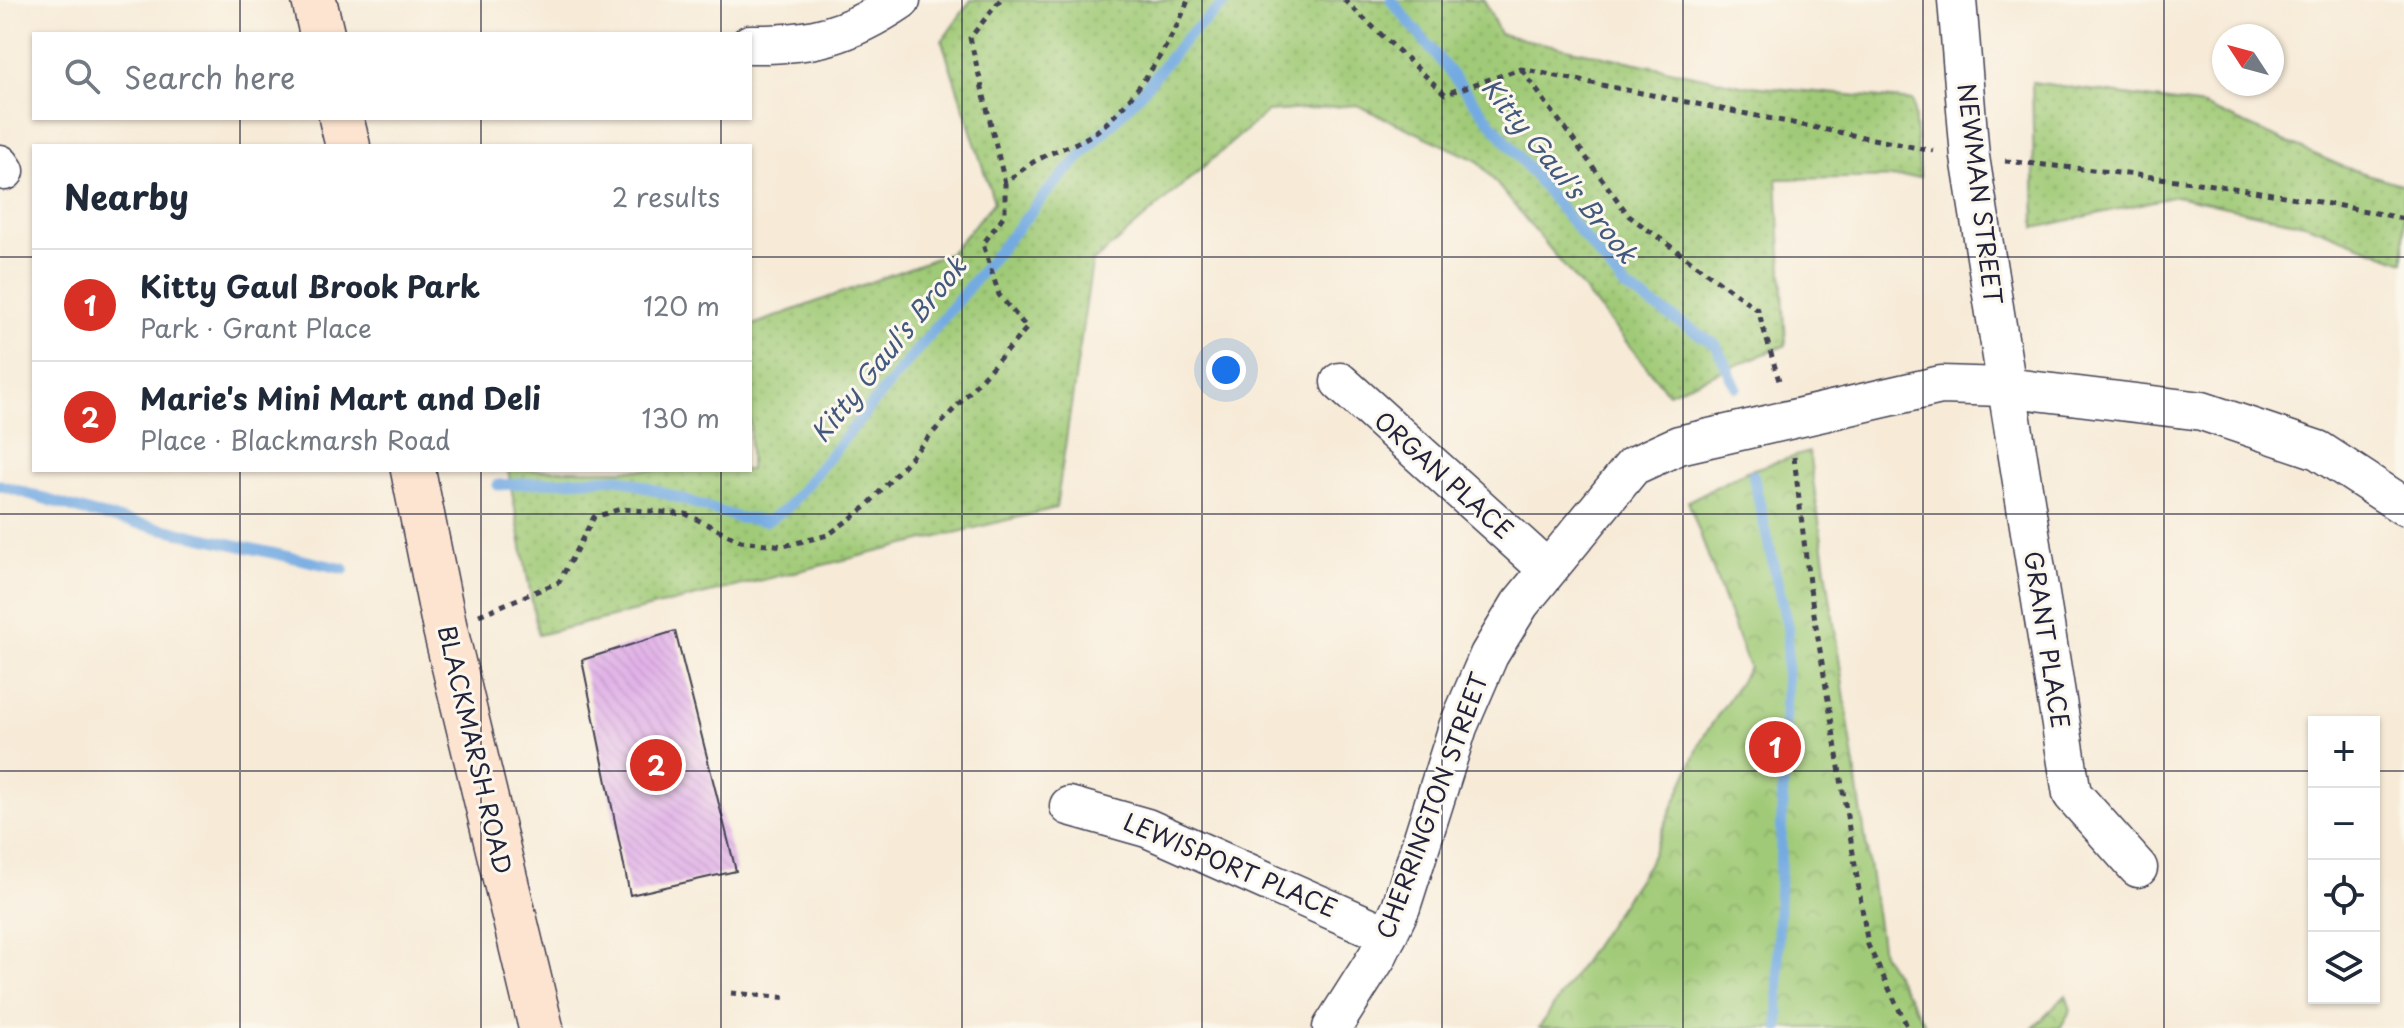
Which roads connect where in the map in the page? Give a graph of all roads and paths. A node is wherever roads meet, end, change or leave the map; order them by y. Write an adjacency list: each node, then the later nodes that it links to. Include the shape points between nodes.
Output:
1 (314, 0): 7 (main road)
2 (901, 0): 8 (street, via 864,25 794,45)
3 (1000, 0): 14 (path, via 970,38)
4 (1188, 0): 14 (path, via 1164,52 1135,91 1089,137 1040,158)
5 (1344, 0): 9 (path, via 1445,94)
6 (1957, 0): 18 (street, NEWMAN STREET, via 1970,157)
7 (322, 32)
8 (752, 44)
9 (1521, 69): 12 (path); 17 (path, via 1629,216 1758,310)
10 (342, 120): 11 (main road)
11 (348, 144)
12 (1936, 151)
13 (2000, 160): 15 (path, via 2140,174)
14 (1005, 183): 23 (path, via 1005,214 983,244 999,295 1027,328 866,507 828,535 784,546 741,541 686,514 621,509 594,517 559,582)
15 (2404, 219)
16 (1340, 382): 22 (street, ORGAN PLACE)
17 (1780, 384)
18 (2004, 387): 21 (street, CHERRINGTON STREET, via 2202,411 2318,450); 22 (street, CHERRINGTON STREET, via 1941,385 1679,445 1633,466); 25 (street, GRANT PLACE, via 2072,794)
19 (1794, 452): 31 (path, via 1809,583 1868,945)
20 (413, 472): 29 (main road, BLACKMARSH ROAD, via 445,629)
21 (2404, 506)
22 (1547, 569): 26 (street, CHERRINGTON STREET, via 1503,630 1477,678 1416,867)
23 (519, 598)
24 (1069, 806): 26 (street, LEWISPORT PLACE, via 1147,828)
25 (2138, 868)
26 (1388, 935): 30 (street, CHERRINGTON STREET)
27 (731, 993): 28 (path)
28 (790, 998)
29 (541, 1028)
30 (1332, 1028)
31 (1908, 1028)

